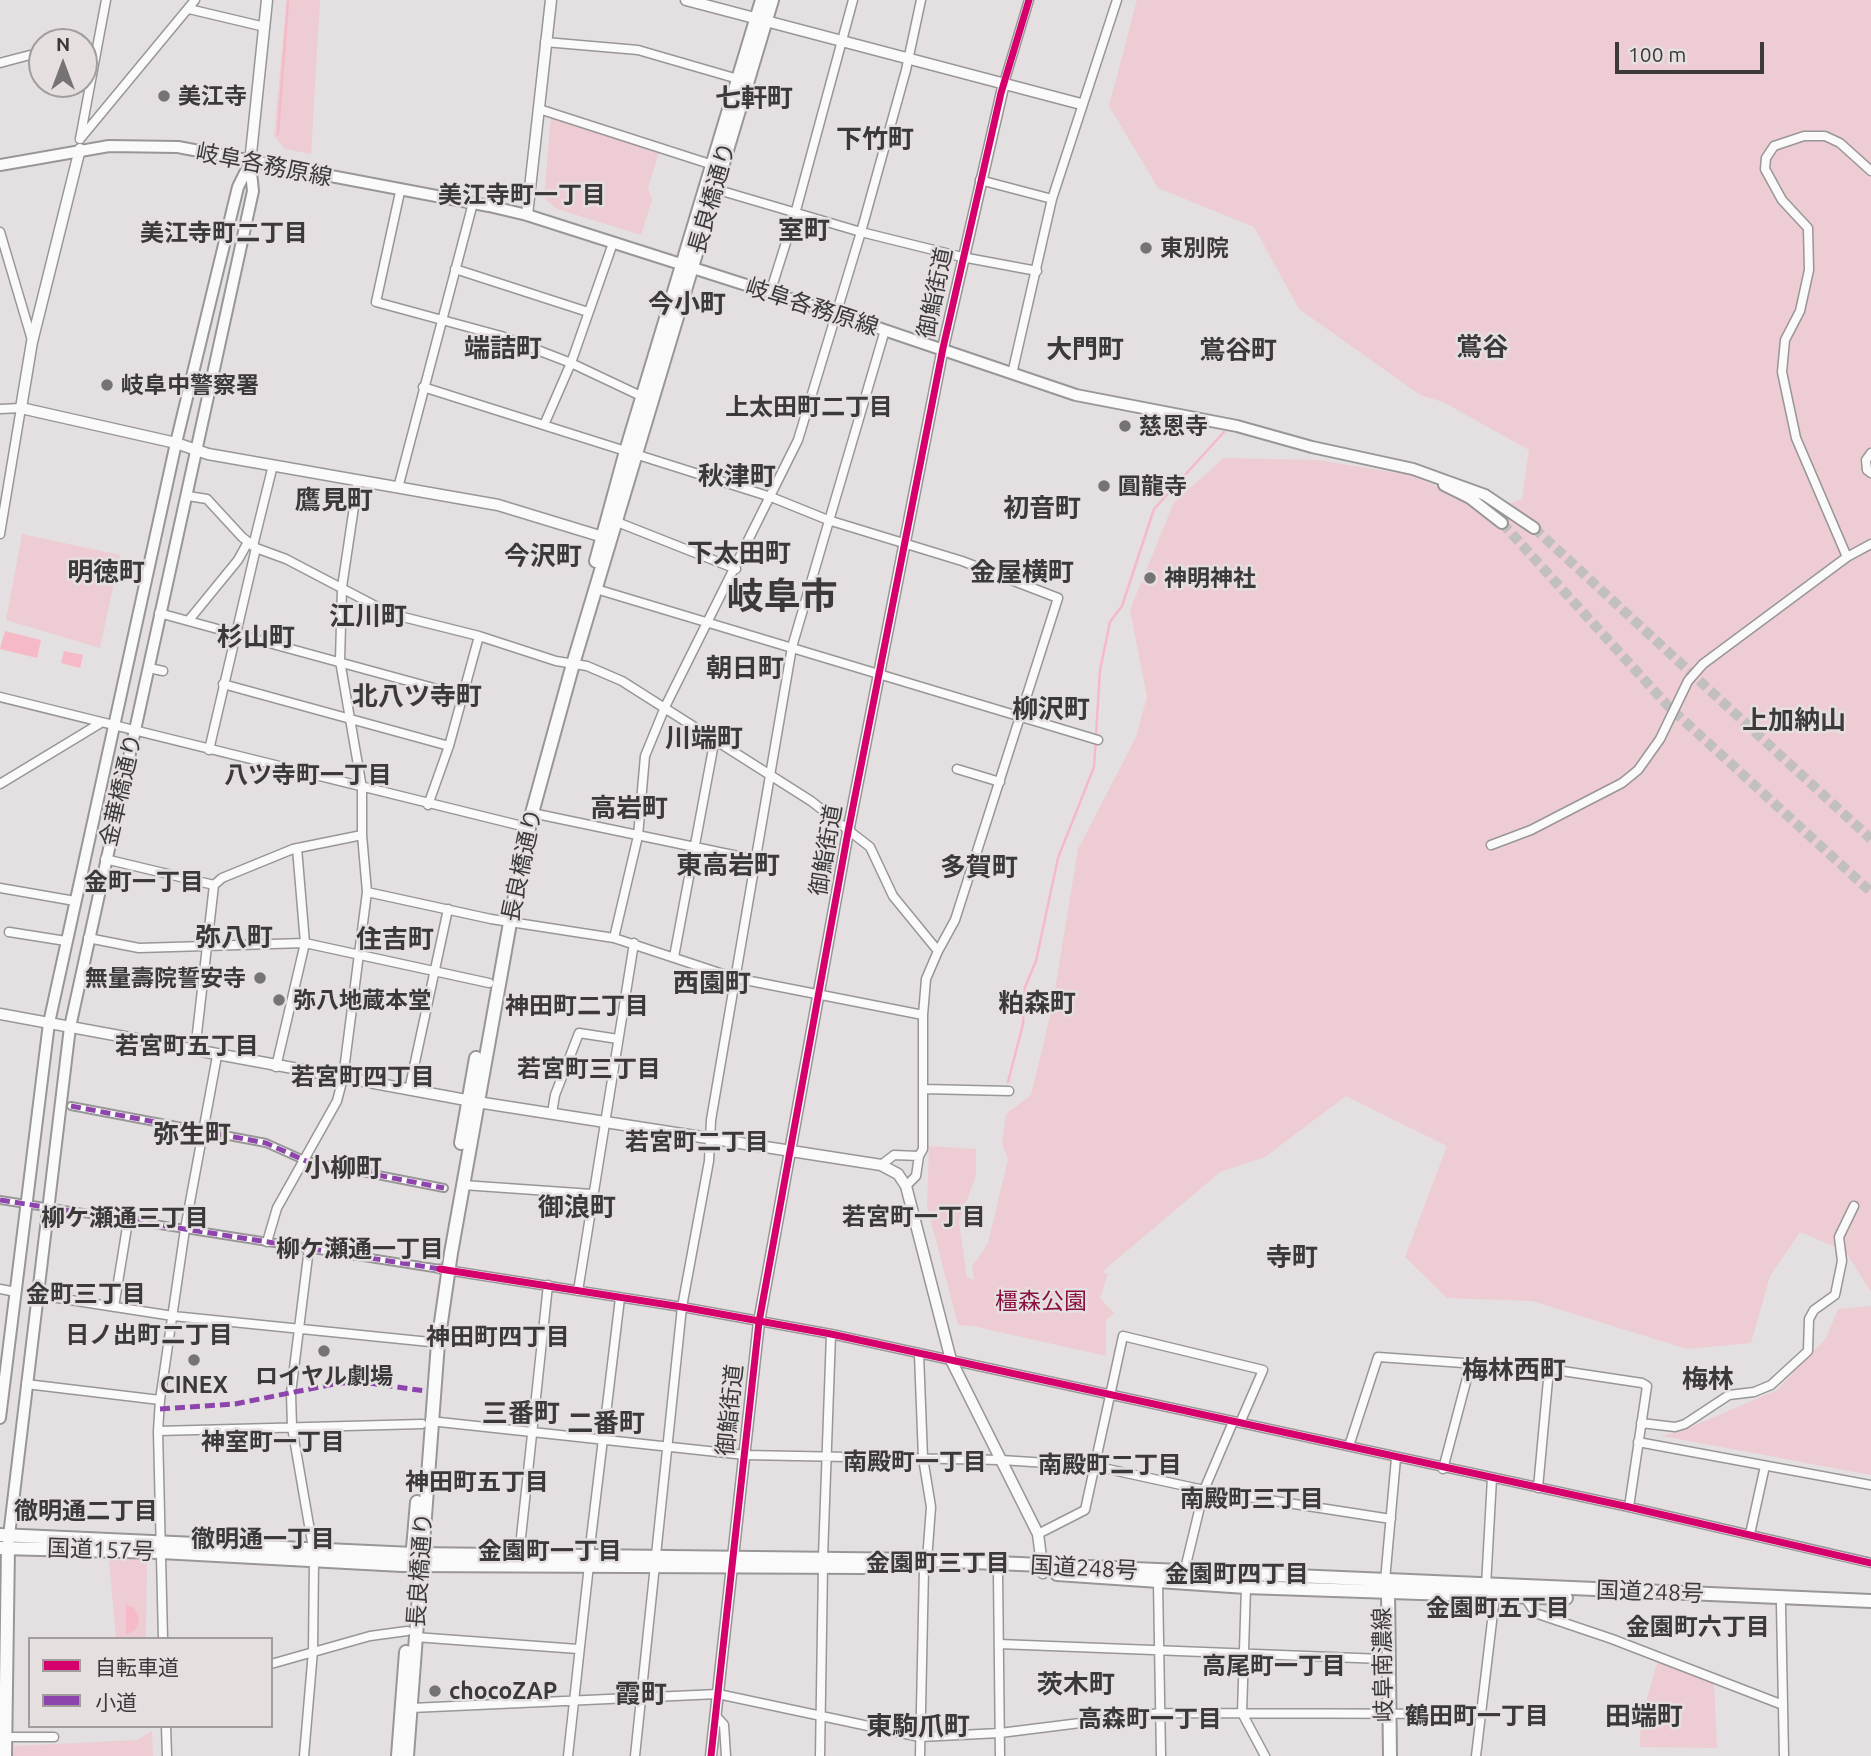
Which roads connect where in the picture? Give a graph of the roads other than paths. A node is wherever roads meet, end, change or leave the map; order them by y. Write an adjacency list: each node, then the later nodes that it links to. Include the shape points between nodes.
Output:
1 (106, 0): 14 (street)
2 (267, 0): 13 (street, 金華橋通り)
3 (551, 0): 15 (street)
4 (686, 0): 12 (street)
5 (762, 0): 12 (main road, 長良橋通り)
6 (772, 0): 12 (main road, 長良橋通り)
7 (853, 0): 16 (street)
8 (921, 0): 18 (street)
9 (1029, 0): 21 (street, 御鮨街道)
10 (1117, 0): 23 (street)
11 (192, 3): 13 (street); 25 (street)
12 (760, 20): 16 (street); 20 (main road, 長良橋通り); 31 (main road, 長良橋通り)
13 (265, 27): 26 (street, 金華橋通り)
14 (98, 28)
15 (545, 42): 20 (street, via 638,50); 24 (street)
16 (842, 42): 18 (street); 35 (street)
17 (28, 56): 19 (street)
18 (908, 58): 21 (street); 38 (street)
19 (0, 63)
20 (738, 79): 27 (main road, 長良橋通り)
21 (1004, 83): 23 (street); 30 (street, 御鮨街道)
22 (85, 98): 25 (street)
23 (1081, 104): 33 (street)
24 (540, 109): 27 (street); 36 (street)
25 (80, 144): 26 (main road, 岐阜各務原線, via 154,145); 28 (main road, 岐阜各務原線); 49 (street)
26 (250, 163): 32 (main road, 岐阜各務原線); 58 (main road, 金華橋通り, via 238,187); 59 (main road, 金華橋通り, via 253,191)
27 (713, 164): 41 (main road, 長良橋通り)
28 (0, 165)
29 (1871, 171): 79 (street, via 1840,143 1825,136 1804,136 1774,146 1765,169 1783,200 1808,228 1809,270 1800,311 1785,340 1782,372 1802,456)
30 (981, 180): 33 (street); 40 (street, 御鮨街道)
31 (715, 189): 35 (street); 41 (main road, 長良橋通り)
32 (400, 192): 34 (main road, 岐阜各務原線); 47 (street, via 376,302)
33 (1052, 199): 43 (street)
34 (473, 203): 36 (main road, 岐阜各務原線); 42 (street)
35 (795, 214): 38 (street); 44 (street)
36 (527, 215): 39 (main road, 岐阜各務原線)
37 (0, 232): 49 (street)
38 (861, 232): 40 (street); 46 (street)
39 (613, 243): 41 (main road, 岐阜各務原線); 45 (street)
40 (962, 257): 43 (street); 50 (street, 御鮨街道)
41 (686, 266): 44 (main road, 岐阜各務原線); 54 (main road, 長良橋通り); 60 (main road, 長良橋通り)
42 (455, 269): 45 (street); 47 (street)
43 (1037, 271): 52 (street)
44 (770, 293): 46 (main road, 岐阜各務原線)
45 (588, 312): 51 (street)
46 (837, 314): 48 (main road, 岐阜各務原線); 68 (street, via 798,440)
47 (440, 317): 51 (street); 53 (street)
48 (885, 330): 50 (main road, 岐阜各務原線); 70 (street)
49 (32, 342): 55 (street)
50 (943, 348): 52 (main road, 岐阜各務原線); 76 (street, 御鮨街道)
51 (571, 363): 54 (street); 57 (street)
52 (1012, 374): 63 (main road, 岐阜各務原線, via 1076,395 1237,426)
53 (423, 387): 57 (street); 66 (street)
54 (643, 397): 60 (main road, 長良橋通り)
55 (21, 408): 56 (street); 58 (street); 69 (street)
56 (0, 409)
57 (544, 425): 60 (street)
58 (176, 443): 59 (street); 101 (main road, 金華橋通り)
59 (197, 452): 62 (street); 67 (main road, 金華橋通り)
60 (631, 452): 68 (street); 71 (main road, 長良橋通り); 75 (main road, 長良橋通り)
61 (1871, 453): 64 (street, via 1866,460)
62 (273, 465): 65 (street); 78 (street)
63 (1413, 469): 72 (main road, 岐阜各務原線, via 1470,498); 73 (main road, 岐阜各務原線, via 1485,495)
64 (1871, 472)
65 (358, 480): 66 (street); 81 (street)
66 (398, 488): 75 (street, via 498,505)
67 (188, 496): 78 (street, via 207,499); 83 (main road, 金華橋通り)
68 (771, 497): 70 (street); 80 (street)
69 (1, 515): 74 (street)
70 (828, 520): 76 (street); 88 (street)
71 (617, 522): 80 (street); 82 (main road, 長良橋通り)
72 (1502, 523)
73 (1534, 528)
74 (0, 534)
75 (603, 537): 90 (main road, 長良橋通り)
76 (904, 544): 93 (street, 御鮨街道); 98 (street, via 1058,598)
77 (1871, 544): 79 (street)
78 (252, 545): 81 (street); 84 (street); 86 (street)
79 (1847, 557): 118 (street, via 1703,664 1688,681 1660,739 1638,770 1622,783 1531,830)
80 (736, 569): 85 (street)
81 (342, 587): 87 (street, via 391,614); 89 (street)
82 (596, 589): 85 (street); 90 (main road, 長良橋通り)
83 (159, 613): 84 (street); 91 (main road, 金華橋通り)
84 (189, 620): 86 (street)
85 (707, 621): 88 (street); 97 (street)
86 (235, 632): 89 (street); 94 (street)
87 (479, 636): 90 (street); 95 (street)
88 (792, 648): 93 (street); 108 (street)
89 (340, 662): 95 (street); 99 (street)
90 (570, 664): 97 (street, via 622,681); 113 (main road, 長良橋通り); 114 (main road, 長良橋通り)
91 (149, 668): 92 (street); 102 (main road, 金華橋通り)
92 (163, 671)
93 (879, 671): 98 (street); 115 (street, 御鮨街道)
94 (223, 684): 99 (street); 106 (street)
95 (463, 696): 105 (street)
96 (0, 697): 100 (street)
97 (665, 707): 103 (street); 117 (street, via 645,756)
98 (1020, 717): 104 (street); 109 (street)
99 (348, 718): 105 (street); 111 (street)
100 (99, 724): 101 (street); 110 (street)
101 (112, 726): 102 (street); 126 (main road, 金華橋通り)
102 (135, 732): 106 (street); 121 (main road, 金華橋通り)
103 (715, 738): 108 (street); 119 (street)
104 (1098, 740)
105 (449, 746): 112 (street)
106 (209, 751): 111 (street)
107 (957, 769): 109 (street)
108 (769, 775): 115 (street); 122 (street)
109 (1000, 782): 136 (street, via 955,920)
110 (0, 784)
111 (362, 788): 112 (street); 116 (street)
112 (428, 805): 114 (street)
113 (532, 813): 117 (street); 128 (main road, 長良橋通り)
114 (522, 826): 128 (main road, 長良橋通り)
115 (848, 832): 136 (street, via 870,847 893,897); 142 (street, 御鮨街道)
116 (362, 835): 120 (street); 125 (street)
117 (638, 836): 119 (street); 131 (street)
118 (1491, 845)
119 (696, 847): 122 (street); 138 (street)
120 (297, 848): 123 (street); 133 (street)
121 (105, 859): 123 (street); 130 (main road, 金華橋通り)
122 (757, 860): 140 (street)
123 (214, 885): 135 (street)
124 (0, 888): 126 (street)
125 (367, 891): 127 (street); 137 (street)
126 (75, 901): 132 (main road, 金華橋通り)
127 (448, 909): 128 (street); 139 (street)
128 (506, 920): 131 (street); 141 (main road, 長良橋通り); 155 (main road, 長良橋通り)
129 (9, 932): 132 (street)
130 (89, 937): 135 (street, via 139,948); 146 (main road, 金華橋通り)
131 (614, 938): 134 (street)
132 (66, 942): 145 (main road, 金華橋通り)
133 (305, 943): 135 (street); 137 (street); 150 (street)
134 (634, 943): 138 (street); 147 (street)
135 (207, 946): 148 (street)
136 (938, 951): 144 (street, via 926,979)
137 (359, 956): 139 (street); 151 (street)
138 (674, 957): 140 (street)
139 (434, 972): 141 (street); 153 (street)
140 (735, 978): 142 (street); 160 (street)
141 (489, 983): 155 (main road, 長良橋通り)
142 (819, 994): 144 (street); 161 (street, 御鮨街道)
143 (0, 1014): 145 (street)
144 (923, 1015): 152 (street)
145 (49, 1023): 146 (street); 170 (main road, 金華橋通り)
146 (70, 1027): 148 (street); 172 (main road, 金華橋通り)
147 (618, 1039): 157 (street, via 579,1033); 158 (street)
148 (195, 1051): 149 (street)
149 (217, 1056): 150 (street); 159 (street)
150 (276, 1067): 151 (street)
151 (343, 1078): 153 (street); 163 (street, via 337,1101)
152 (924, 1089): 154 (street); 162 (street)
153 (409, 1090): 155 (street)
154 (1009, 1091)
155 (473, 1101): 157 (street); 165 (main road, 長良橋通り); 177 (main road, 長良橋通り)
156 (71, 1106): 159 (street)
157 (552, 1113): 158 (street)
158 (605, 1123): 160 (street); 168 (street)
159 (203, 1131): 163 (street, via 265,1143); 174 (street)
160 (710, 1139): 161 (street); 185 (street)
161 (790, 1153): 164 (street); 187 (street, 御鮨街道)
162 (919, 1156): 164 (street, via 894,1155); 166 (street, via 916,1176)
163 (306, 1161): 167 (street); 175 (street, via 277,1208)
164 (881, 1165): 166 (street, via 898,1174)
165 (463, 1185): 168 (street); 177 (main road, 長良橋通り)
166 (906, 1186): 192 (street)
167 (444, 1188)
168 (592, 1194): 180 (street)
169 (0, 1200): 170 (street)
170 (27, 1205): 172 (street); 181 (main road, 金華橋通り)
171 (1854, 1206): 202 (street, via 1839,1237 1842,1261 1835,1295 1809,1319 1808,1351 1771,1385 1729,1395 1685,1424)
172 (47, 1208): 173 (street); 182 (main road, 金華橋通り)
173 (128, 1221): 174 (street); 184 (street)
174 (185, 1229): 175 (street); 186 (street)
175 (267, 1242): 176 (street)
176 (309, 1248): 177 (street); 188 (street)
177 (444, 1270): 178 (street); 190 (main road, 長良橋通り); 200 (main road, 長良橋通り)
178 (548, 1285): 180 (street); 205 (street)
179 (0, 1289): 181 (street)
180 (579, 1291): 183 (street)
181 (16, 1292): 195 (main road, 金華橋通り)
182 (38, 1295): 184 (street); 196 (main road, 金華橋通り)
183 (620, 1298): 185 (street); 206 (street)
184 (114, 1307): 186 (street)
185 (682, 1307): 187 (street); 208 (street)
186 (173, 1316): 188 (street); 198 (street)
187 (759, 1322): 189 (street); 210 (street, 御鮨街道)
188 (297, 1329): 190 (street); 203 (street)
189 (831, 1334): 191 (street); 211 (street)
190 (430, 1342): 200 (main road, 長良橋通り)
191 (919, 1354): 192 (street); 212 (street)
192 (951, 1360): 197 (street); 214 (street)
193 (1471, 1363): 194 (street); 209 (street, via 1378,1357); 217 (street)
194 (1549, 1370): 202 (street, via 1642,1383 1647,1386); 220 (street)
195 (3, 1374): 199 (main road, 金華橋通り)
196 (26, 1384): 198 (street); 226 (main road, 金華橋通り)
197 (1111, 1395): 201 (street); 201 (street, via 1123,1336 1263,1370); 215 (street)
198 (160, 1400): 204 (street)
199 (0, 1418)
200 (426, 1422): 203 (street); 205 (street); 230 (main road, 長良橋通り)
201 (1237, 1422): 209 (street); 221 (street)
202 (1641, 1423): 207 (street)
203 (292, 1427): 204 (street); 228 (street)
204 (158, 1431): 227 (street)
205 (532, 1431): 206 (street); 229 (street)
206 (603, 1438): 208 (street); 231 (street)
207 (1638, 1442): 216 (street); 222 (street)
208 (668, 1446): 210 (street); 232 (street)
209 (1349, 1446): 213 (street)
210 (744, 1455): 211 (street); 233 (street, 御鮨街道)
211 (827, 1456): 212 (street); 234 (street)
212 (923, 1458): 214 (street); 236 (street, via 931,1507)
213 (1396, 1458): 217 (street); 223 (street)
214 (1001, 1460): 215 (street); 224 (street)
215 (1094, 1466): 221 (street); 224 (street, via 1085,1510)
216 (1765, 1466): 219 (street); 225 (street)
217 (1443, 1469): 218 (street)
218 (1492, 1478): 220 (street); 243 (street)
219 (1871, 1485)
220 (1538, 1488): 222 (street)
221 (1204, 1490): 223 (street); 239 (street)
222 (1629, 1507): 225 (street)
223 (1391, 1519): 242 (street)
224 (1038, 1534): 237 (street)
225 (1750, 1534): 235 (street)
226 (4, 1541): 227 (main road, 国道157号); 270 (main road)
227 (161, 1547): 228 (main road, 国道157号); 249 (street)
228 (313, 1554): 230 (main road, 国道157号); 252 (street)
229 (519, 1556): 230 (main road, 国道248号); 231 (main road, 国道248号)
230 (416, 1559): 231 (main road, 国道248号); 248 (main road, 長良橋通り)
231 (589, 1560): 232 (main road, 国道248号); 251 (street)
232 (655, 1560): 233 (main road, 国道248号); 258 (street)
233 (733, 1561): 234 (main road, 国道248号); 257 (street, 御鮨街道)
234 (823, 1562): 236 (main road, 国道248号); 267 (street)
235 (1871, 1563)
236 (925, 1564): 237 (main road, 国道248号); 238 (main road, 国道248号); 271 (street)
237 (1043, 1569): 238 (main road, 国道248号); 239 (main road, 国道248号); 240 (main road, 国道248号)
238 (998, 1572): 250 (street)
239 (1184, 1573): 242 (main road, 国道248号)
240 (1158, 1583): 241 (main road, 国道248号); 253 (street)
241 (1246, 1587): 242 (main road, 国道248号); 254 (street)
242 (1385, 1588): 243 (main road, 国道248号); 255 (main road, 岐阜南濃線); 264 (main road, 岐阜南濃線)
243 (1490, 1591): 244 (main road, 国道248号); 245 (main road, 国道248号); 265 (street)
244 (1525, 1597): 246 (main road, 国道248号); 260 (street, via 1535,1613)
245 (1871, 1601)
246 (1781, 1605): 247 (main road, 国道248号); 260 (street)
247 (1871, 1609)
248 (412, 1634): 251 (street); 252 (street, via 370,1636); 261 (main road, 長良橋通り); 276 (main road, 長良橋通り)
249 (163, 1637)
250 (999, 1644): 253 (street); 269 (street)
251 (578, 1649): 259 (street)
252 (313, 1651): 256 (street); 275 (street)
253 (1159, 1653): 254 (street); 262 (street)
254 (1244, 1655): 255 (street); 263 (street)
255 (1383, 1659): 264 (main road, 岐阜南濃線)
256 (273, 1663)
257 (718, 1694): 258 (street); 266 (street, 御鮨街道); 267 (street)
258 (642, 1698): 259 (street); 279 (street)
259 (573, 1701): 261 (street); 278 (street)
260 (1783, 1705): 290 (street)
261 (411, 1708): 277 (main road, 長良橋通り)
262 (1160, 1713): 263 (street); 269 (street); 285 (street)
263 (1242, 1713): 264 (street); 286 (street)
264 (1387, 1714): 265 (street); 287 (main road, 岐阜南濃線); 288 (main road, 岐阜南濃線)
265 (1482, 1714): 289 (street)
266 (716, 1716): 280 (street); 281 (street, 御鮨街道, via 724,1725)
267 (819, 1716): 271 (street); 282 (street)
268 (166, 1728): 274 (street)
269 (1000, 1733): 271 (street); 284 (street)
270 (5, 1737): 272 (street); 273 (main road)
271 (920, 1737): 283 (street)
272 (54, 1738)
273 (5, 1756)
274 (167, 1756)
275 (304, 1756)
276 (398, 1756)
277 (407, 1756)
278 (568, 1756)
279 (635, 1756)
280 (711, 1756)
281 (726, 1756)
282 (820, 1756)
283 (920, 1756)
284 (1000, 1756)
285 (1161, 1756)
286 (1265, 1756)
287 (1384, 1756)
288 (1391, 1756)
289 (1476, 1756)
290 (1784, 1756)

